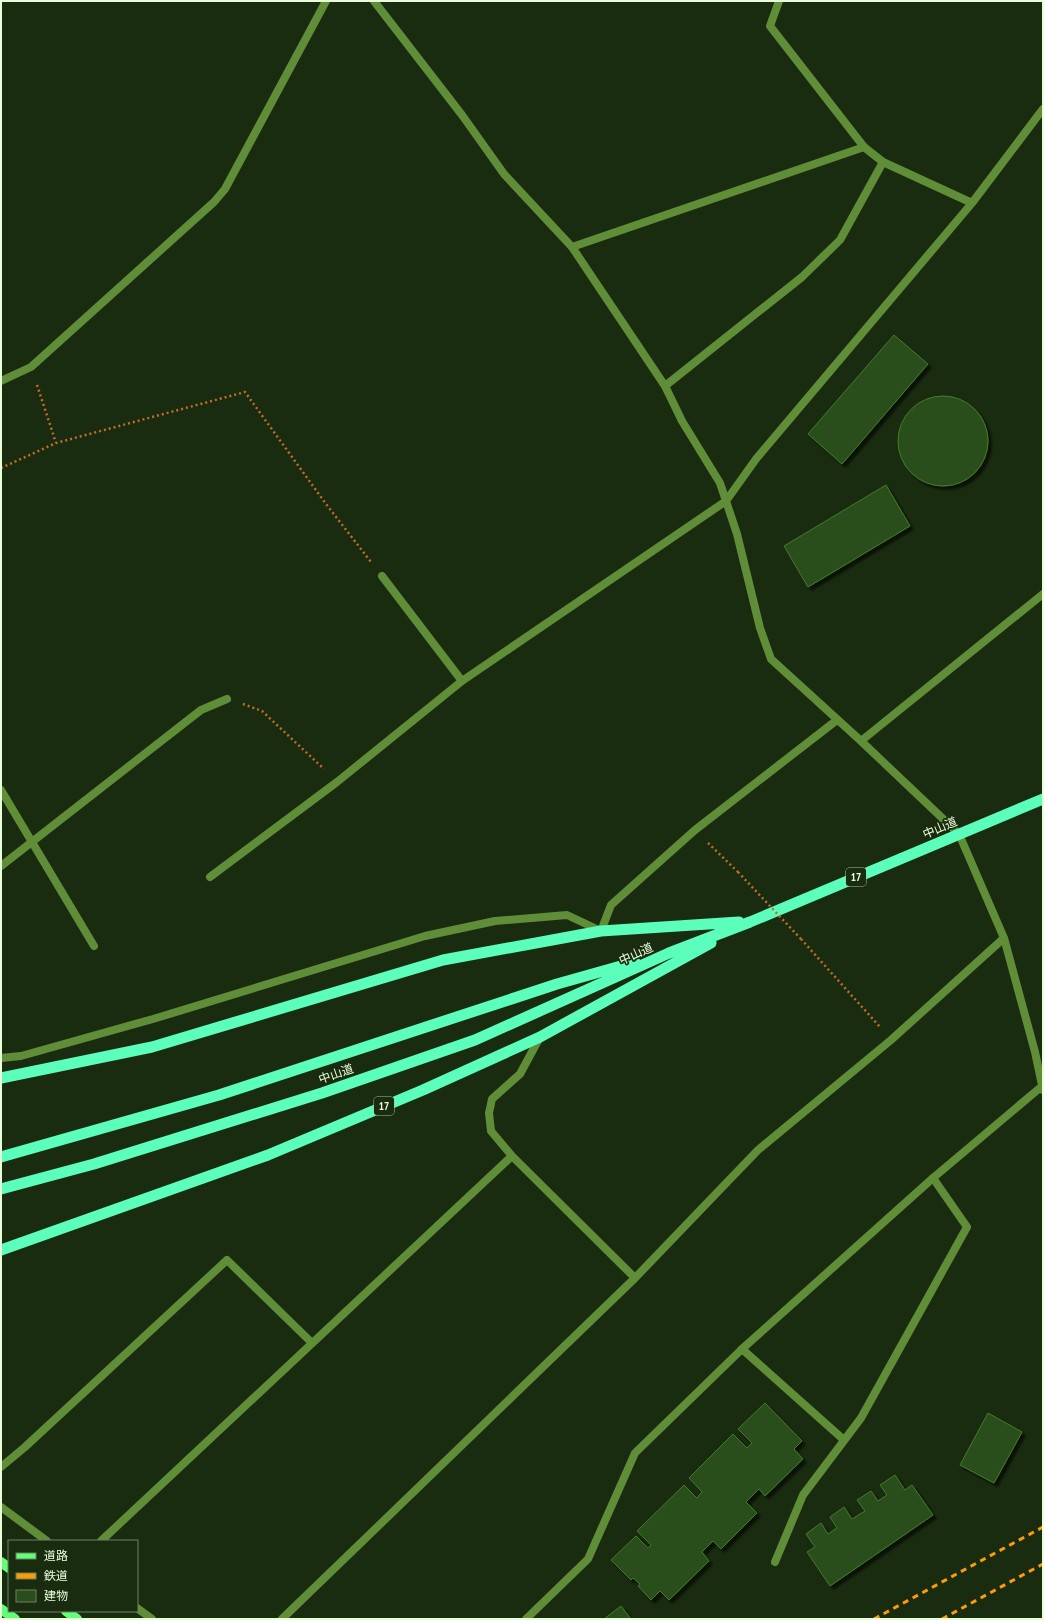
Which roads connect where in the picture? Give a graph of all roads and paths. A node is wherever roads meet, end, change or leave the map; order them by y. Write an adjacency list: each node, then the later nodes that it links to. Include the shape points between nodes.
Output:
1 (326, 1): 9 (street, via 225,189 214,202)
2 (374, 1): 8 (street, via 504,174)
3 (779, 1): 5 (street, via 770,26)
4 (1043, 109): 7 (street)
5 (864, 147): 6 (street); 8 (street)
6 (883, 162): 7 (street); 11 (street, via 840,240 802,277)
7 (972, 203): 14 (street, via 756,459)
8 (572, 247): 11 (street)
9 (31, 367): 10 (street); 12 (path)
10 (1, 381)
11 (665, 386): 14 (street, via 720,483)
12 (56, 443): 13 (path); 15 (path, via 245,392)
13 (1, 468)
14 (726, 501): 17 (street); 19 (street, via 770,659)
15 (382, 576): 17 (street)
16 (1043, 594): 20 (street)
17 (462, 681): 21 (street)
18 (227, 699): 21 (path, via 262,711); 26 (street, via 201,710)
19 (837, 720): 20 (street); 24 (street)
20 (861, 741): 25 (street)
21 (337, 782): 28 (street)
22 (1, 790): 26 (street)
23 (1043, 799): 25 (highway, 中山道 / 17)
24 (695, 830): 30 (street, via 611,905); 35 (path, bridge, via 801,939)
25 (959, 834): 29 (highway, 中山道 / 17); 31 (street)
26 (32, 841): 27 (street); 32 (street)
27 (1, 866)
28 (210, 877)
29 (750, 922): 30 (highway); 33 (highway, 中山道 / 17); 34 (highway, 17)
30 (601, 931): 37 (street, via 567,915 495,921 425,936 153,1019 21,1056); 38 (highway, via 443,960 152,1047)
31 (1004, 938): 35 (street); 36 (street)
32 (94, 946)
33 (669, 953): 41 (highway, 中山道 / 17, via 557,984 219,1095); 43 (highway, 中山道 / 17, via 475,1040 307,1097 94,1164)
34 (540, 1037): 40 (street, via 520,1074 492,1099 489,1113 492,1131); 44 (highway, 17, via 423,1090 268,1155)
35 (891, 1040): 45 (street, via 758,1150)
36 (1039, 1052): 39 (street)
37 (1, 1058)
38 (1, 1078)
39 (1042, 1088): 42 (street)
40 (512, 1156): 45 (street); 46 (street)
41 (1, 1157)
42 (934, 1178): 47 (street); 48 (street, via 967,1227 861,1418)
43 (1, 1189)
44 (1, 1250)
45 (635, 1278): 60 (street)
46 (312, 1342): 49 (street, via 227,1260); 52 (street)
47 (742, 1349): 48 (street); 61 (street, via 635,1453 588,1559)
48 (844, 1440): 53 (street, via 803,1495)
49 (1, 1467)
50 (1, 1507): 51 (street)
51 (46, 1540)
52 (102, 1540)
53 (775, 1562)
54 (1, 1609): 57 (main road)
55 (138, 1609): 59 (street)
56 (67, 1612): 58 (main road)
57 (15, 1619)
58 (77, 1619)
59 (152, 1619)
60 (282, 1619)
61 (526, 1619)

